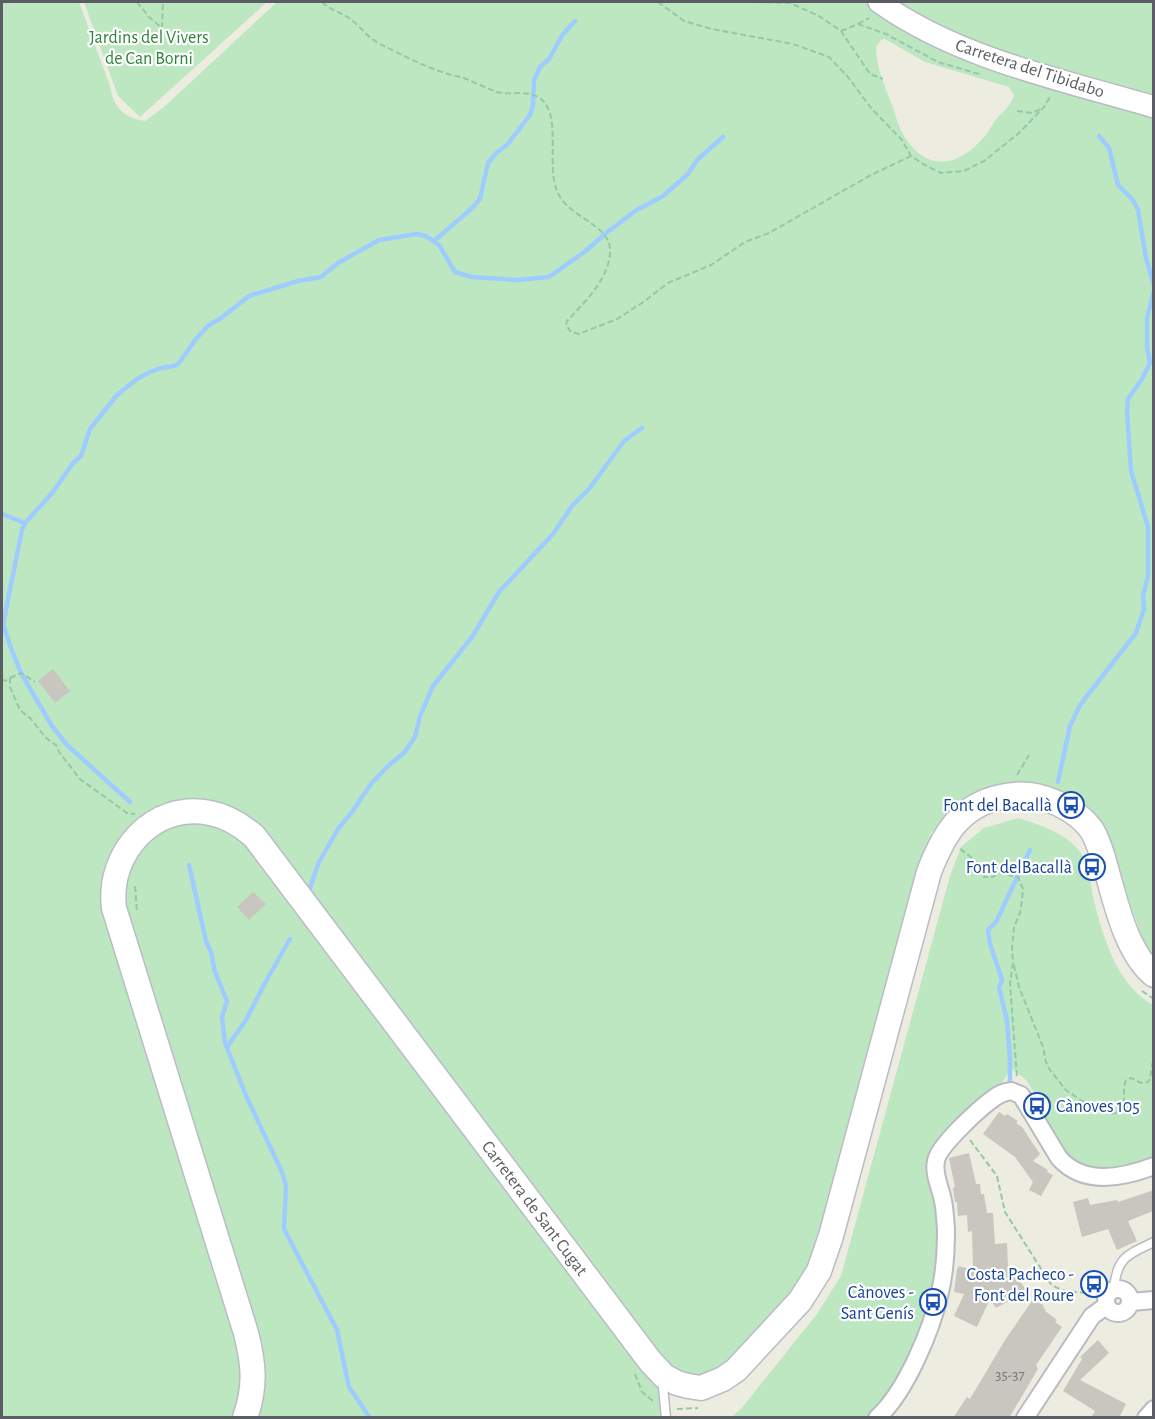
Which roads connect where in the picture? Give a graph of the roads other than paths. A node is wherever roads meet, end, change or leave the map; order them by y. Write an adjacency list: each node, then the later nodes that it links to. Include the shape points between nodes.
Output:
1 (878, 7): 2 (street, Carretera del Tibidabo, via 981,55)
2 (1154, 107)
3 (1148, 983): 10 (main road, via 1125,946 1095,856 1078,828 1045,807 1018,803 983,812 965,825 943,855 828,1273 800,1314 737,1380 709,1395 683,1395); 12 (main road, Carretera de Sant Cugat, via 1128,938 1100,849 1081,819 1051,800 1023,794 987,801 964,814 950,828 929,872 819,1271 800,1301 735,1370 713,1385 688,1386 664,1376 650,1361 254,836 230,819 208,812 161,820 135,838 122,857 114,882 114,908 246,1332 253,1381)
4 (1154, 1166): 14 (street, via 1098,1178 1082,1175 1059,1158 1026,1100 1017,1092 994,1097 936,1157 946,1230 940,1294 912,1369)
5 (1154, 1242): 6 (lane, via 1126,1255 1115,1276)
6 (1114, 1289): 8 (street, via 1126,1291); 9 (street, via 1108,1294)
7 (1154, 1300): 8 (street)
8 (1131, 1302): 9 (street, via 1128,1310 1120,1314)
9 (1106, 1306): 15 (street, via 1092,1316)
10 (665, 1404): 13 (main road, Carretera de Sant Cugat, via 646,1369 262,860 228,828 195,820 171,826 144,842 129,863 122,897 257,1335 263,1378)
11 (1154, 1409): 16 (street)
12 (245, 1418)
13 (254, 1418)
14 (877, 1418)
15 (1025, 1418)
16 (1146, 1418)

